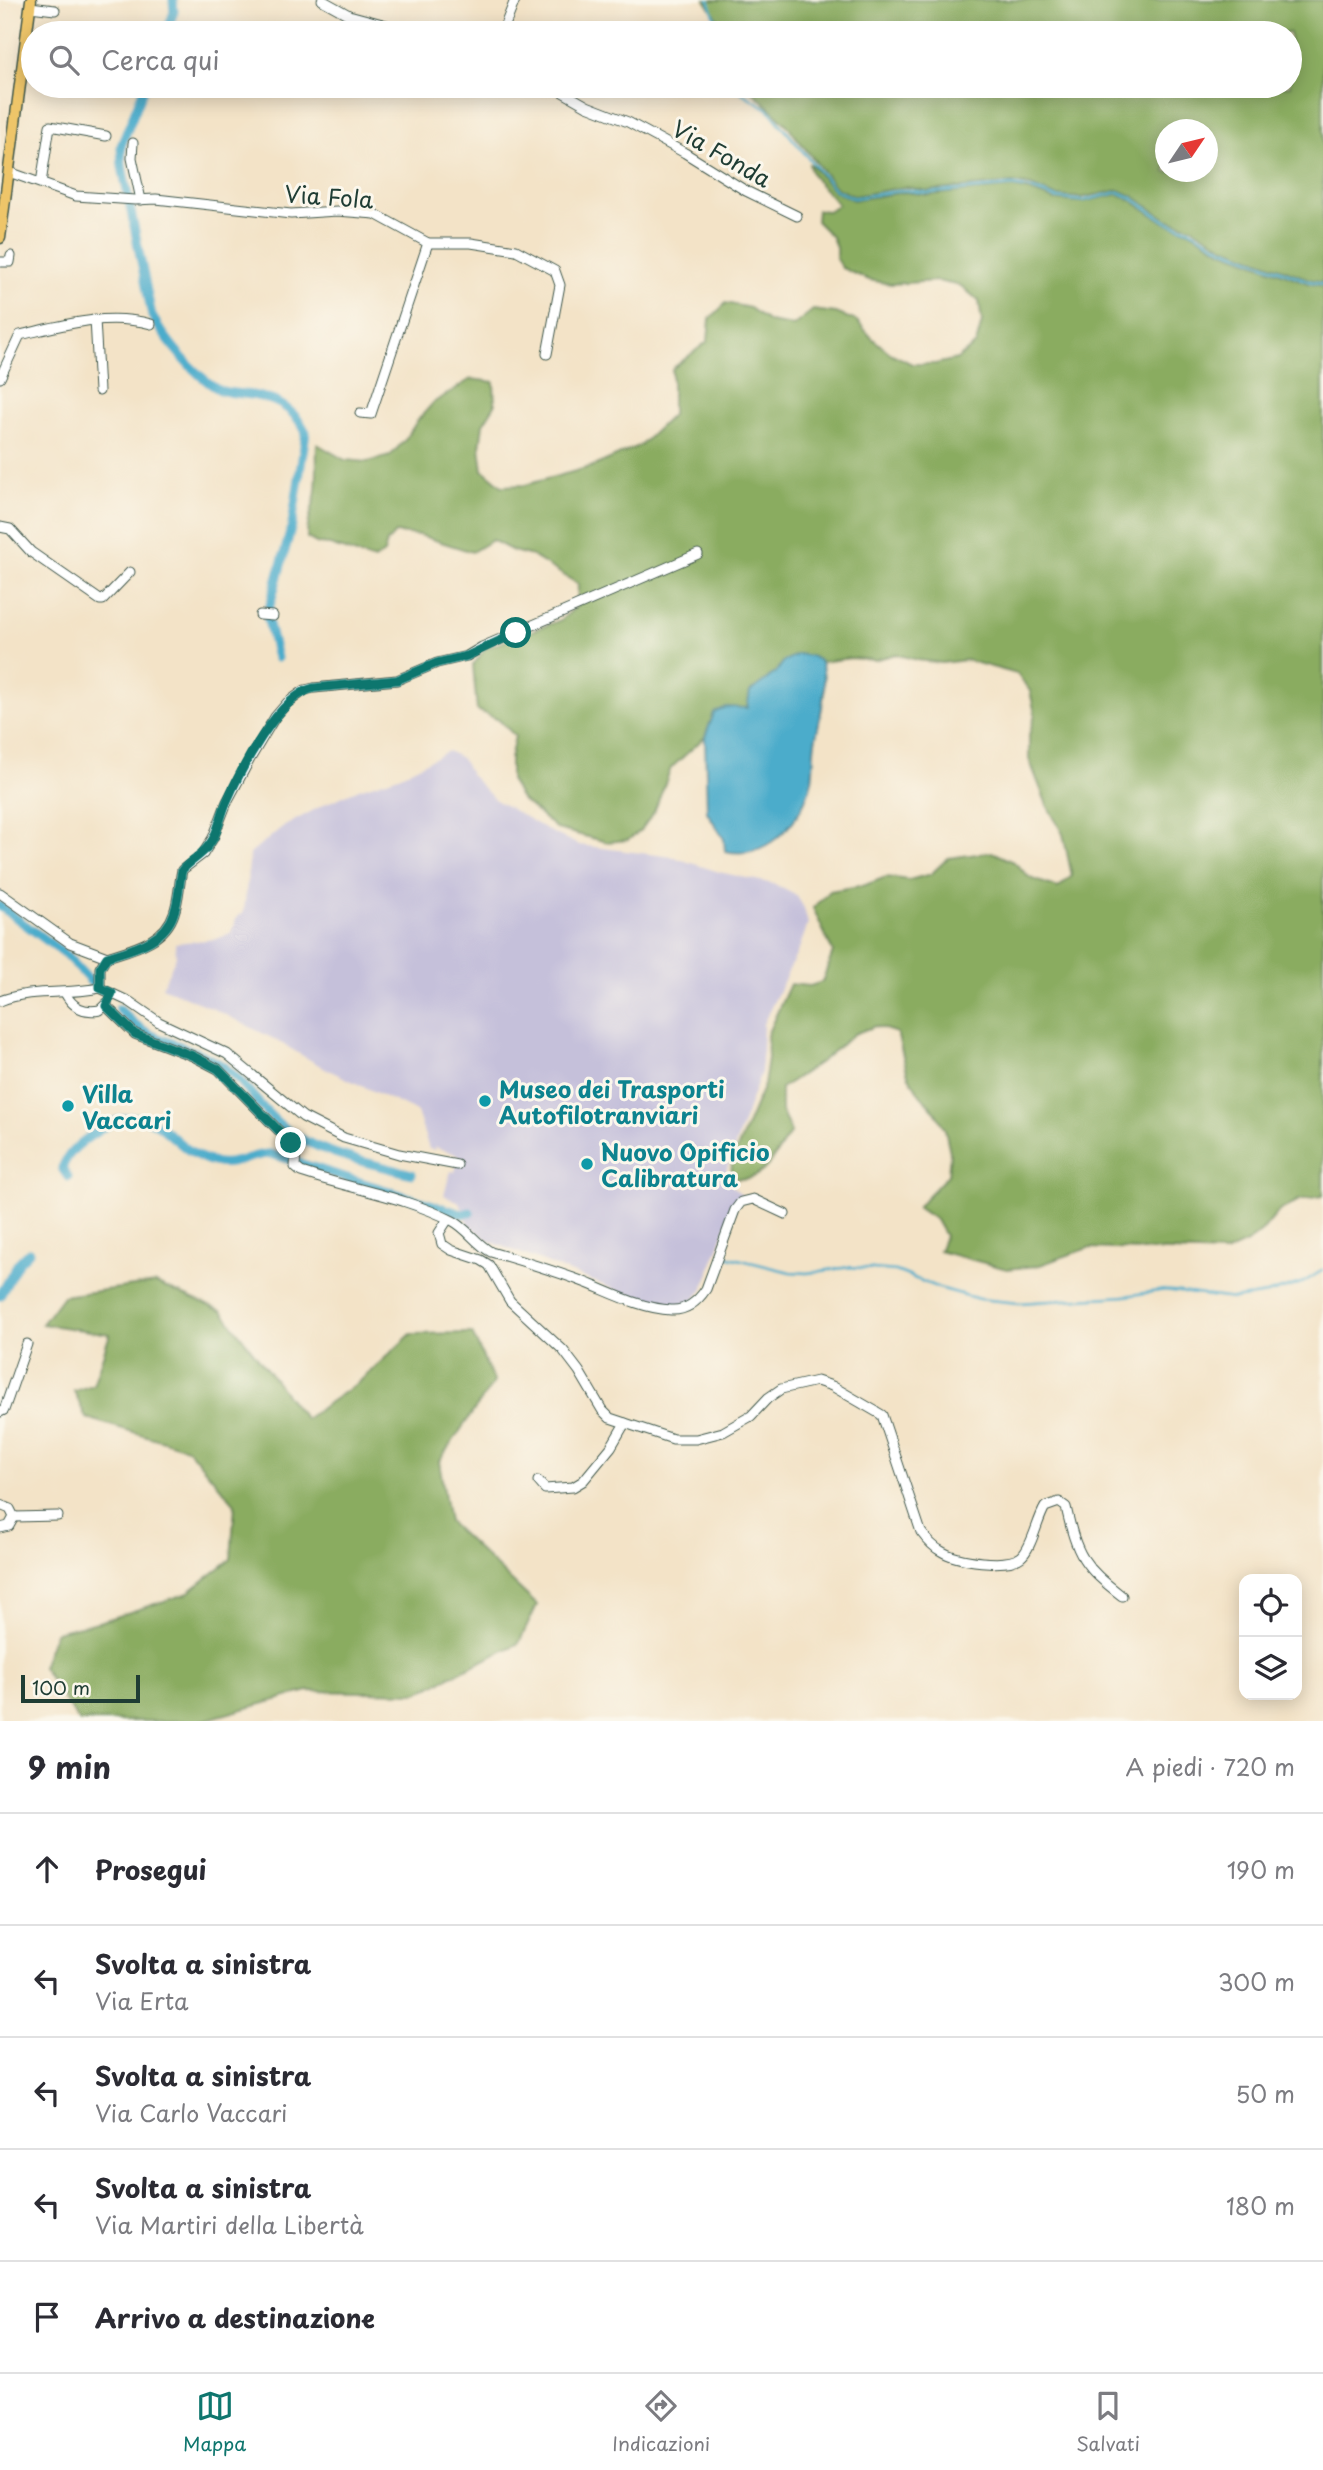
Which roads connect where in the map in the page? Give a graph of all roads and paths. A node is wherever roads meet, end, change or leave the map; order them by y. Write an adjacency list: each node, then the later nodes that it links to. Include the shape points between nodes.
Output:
1 (321, 0): 5 (street)
2 (514, 0): 6 (street)
3 (31, 4): 4 (street)
4 (55, 10)
5 (371, 21)
6 (506, 21)
7 (21, 80): 11 (main road)
8 (573, 98): 15 (street, Via Fonda, via 628,122)
9 (106, 135): 12 (street, via 50,127)
10 (133, 143): 14 (street)
11 (9, 172): 12 (street, Via Fola); 13 (main road)
12 (41, 183): 14 (street, Via Fola, via 76,196)
13 (4, 185): 16 (main road)
14 (138, 200): 17 (street, Via Fola, via 291,214 374,214)
15 (797, 216)
16 (0, 239)
17 (428, 243): 20 (street, Via Fola, via 516,250 555,271 560,285); 23 (street, via 371,414)
18 (95, 319): 19 (street); 21 (street, via 20,335); 22 (street)
19 (151, 324)
20 (547, 354)
21 (0, 378)
22 (99, 391)
23 (360, 413)
24 (0, 527): 26 (street, via 10,529 31,552 100,600)
25 (698, 554): 30 (street, via 467,656 397,680 305,690 275,717 227,802 213,838 203,854 182,870 167,927 147,943)
26 (130, 572)
27 (260, 615): 28 (street)
28 (273, 616)
29 (0, 893): 30 (street, via 70,943)
30 (107, 957): 31 (street, via 100,968)
31 (100, 988): 32 (street); 33 (street)
32 (65, 993): 34 (street, via 26,994); 35 (street, via 84,1011)
33 (112, 993): 35 (street); 36 (street, via 227,1055 303,1117 345,1138)
34 (0, 1001)
35 (106, 1006): 38 (street, via 135,1034 218,1069 291,1143 301,1172)
36 (457, 1166)
37 (785, 1214): 38 (street, via 753,1199 739,1203 706,1289 689,1306 672,1310 491,1252)
38 (448, 1219): 41 (street, via 439,1233 442,1244 489,1265 510,1301 563,1350 602,1410)
39 (27, 1344): 40 (street)
40 (0, 1412)
41 (625, 1423): 42 (street, via 579,1485 545,1489); 47 (street, via 673,1439 696,1439 723,1432 751,1416 781,1390 817,1381 832,1385 882,1415 928,1542 965,1560 1013,1561 1024,1554 1045,1507 1059,1502 1066,1507 1073,1540 1087,1566)
42 (538, 1481)
43 (0, 1505): 45 (street)
44 (58, 1516): 45 (street)
45 (14, 1517): 46 (street, via 9,1526)
46 (0, 1528)
47 (1122, 1596)

